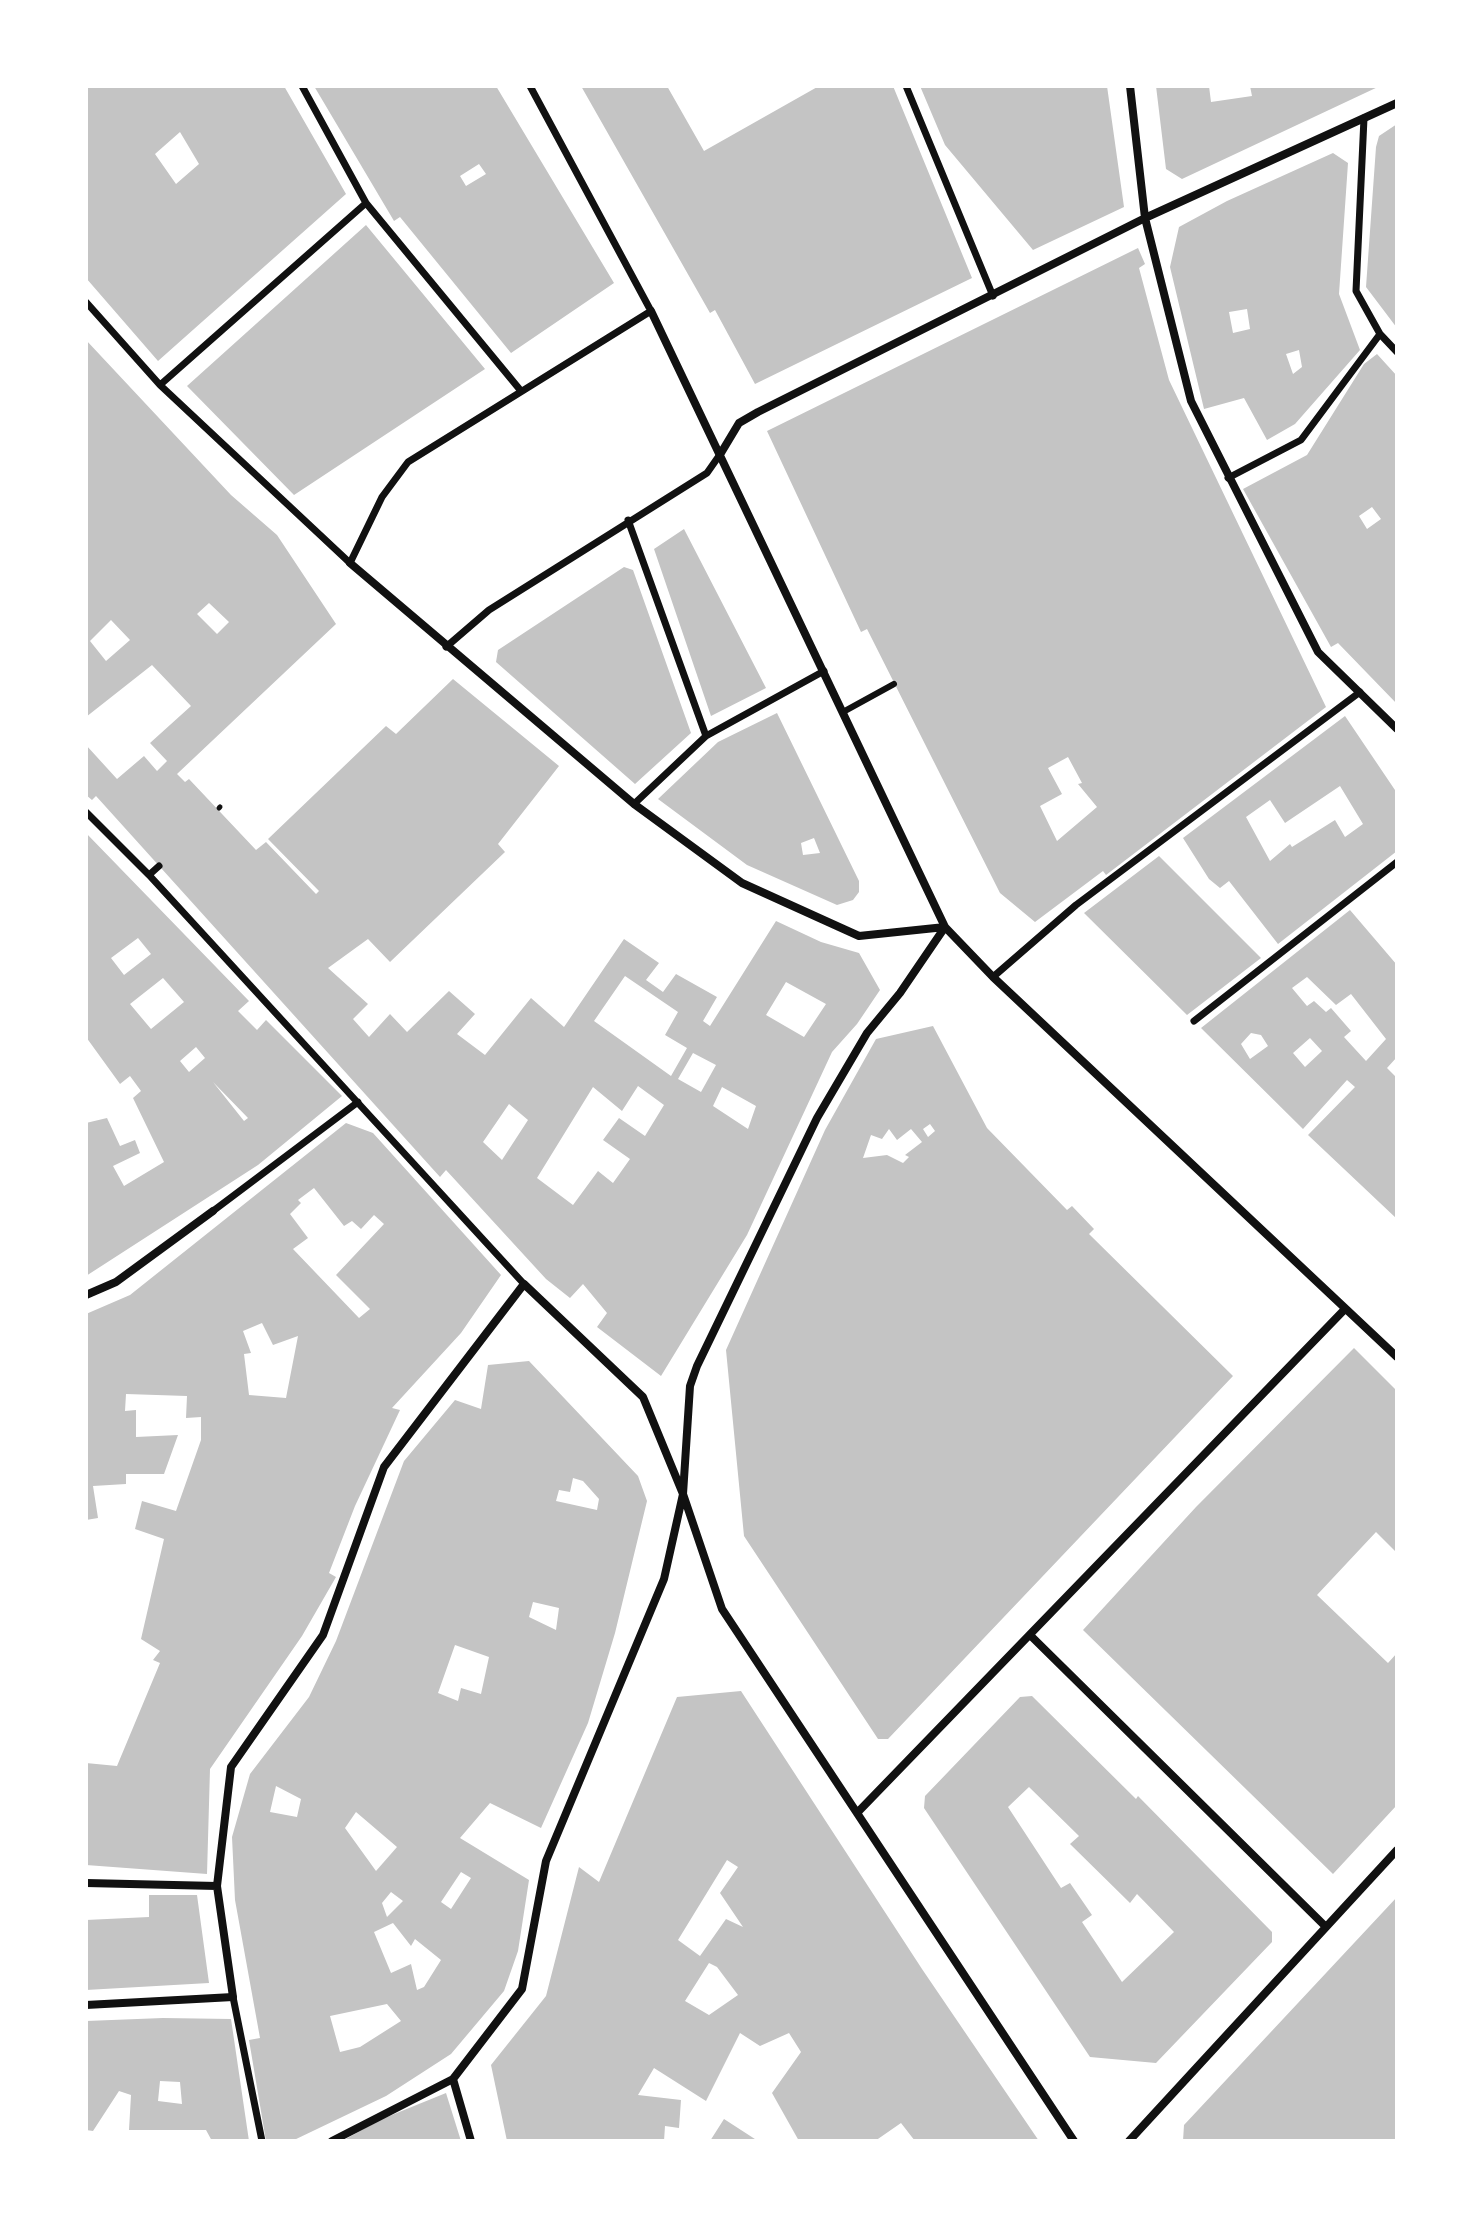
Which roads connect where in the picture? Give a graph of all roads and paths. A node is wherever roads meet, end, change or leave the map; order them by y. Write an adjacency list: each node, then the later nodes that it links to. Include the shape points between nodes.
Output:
1 (302, 86): 7 (street)
2 (530, 86): 11 (street)
3 (906, 86): 9 (street)
4 (1130, 86): 8 (street)
5 (1397, 103): 6 (street)
6 (1364, 118): 8 (street); 12 (street, via 1356,291)
7 (366, 203): 14 (street); 15 (street)
8 (1145, 218): 9 (street); 17 (street, via 1191,401)
9 (993, 296): 16 (street, via 739,423)
10 (86, 302): 14 (street)
11 (651, 311): 15 (street); 16 (street)
12 (1380, 334): 13 (street); 17 (street, via 1301,440)
13 (1397, 352)
14 (160, 385): 19 (street)
15 (521, 391): 19 (street, via 408,462 382,497)
16 (721, 453): 18 (street, via 707,473); 21 (street)
17 (1228, 478): 23 (street, via 1318,652)
18 (628, 520): 20 (street, via 489,610); 26 (street)
19 (350, 563): 20 (street)
20 (446, 647): 27 (street)
21 (824, 671): 24 (street); 26 (street)
22 (894, 684): 24 (lane)
23 (1360, 692): 25 (street); 33 (street, via 1076,905)
24 (843, 712): 32 (street)
25 (1397, 729)
26 (706, 736): 27 (street)
27 (634, 804): 32 (street, via 742,883 859,936)
28 (86, 812): 31 (street)
29 (1397, 862): 34 (street)
30 (159, 866): 31 (street)
31 (149, 875): 35 (street)
32 (945, 927): 33 (street); 41 (street, via 867,1033 817,1118 697,1366 690,1386)
33 (993, 977): 39 (street)
34 (1194, 1021)
35 (358, 1102): 36 (street); 37 (street)
36 (213, 1211): 38 (street, via 116,1282)
37 (524, 1284): 41 (street, via 643,1397); 46 (street, via 384,1467 323,1635 231,1767)
38 (86, 1295)
39 (1345, 1309): 40 (street); 42 (street)
40 (1397, 1357)
41 (683, 1494): 43 (street, via 722,1609); 50 (street, via 664,1579 546,1861 522,1989)
42 (1030, 1635): 43 (street); 47 (street)
43 (857, 1813): 54 (street)
44 (1397, 1850): 47 (street)
45 (86, 1883): 46 (street)
46 (217, 1886): 48 (street)
47 (1325, 1926): 55 (street)
48 (233, 1997): 49 (street); 51 (street)
49 (86, 2005)
50 (453, 2079): 52 (street); 53 (street)
51 (262, 2141)
52 (332, 2141)
53 (471, 2141)
54 (1074, 2141)
55 (1129, 2141)

